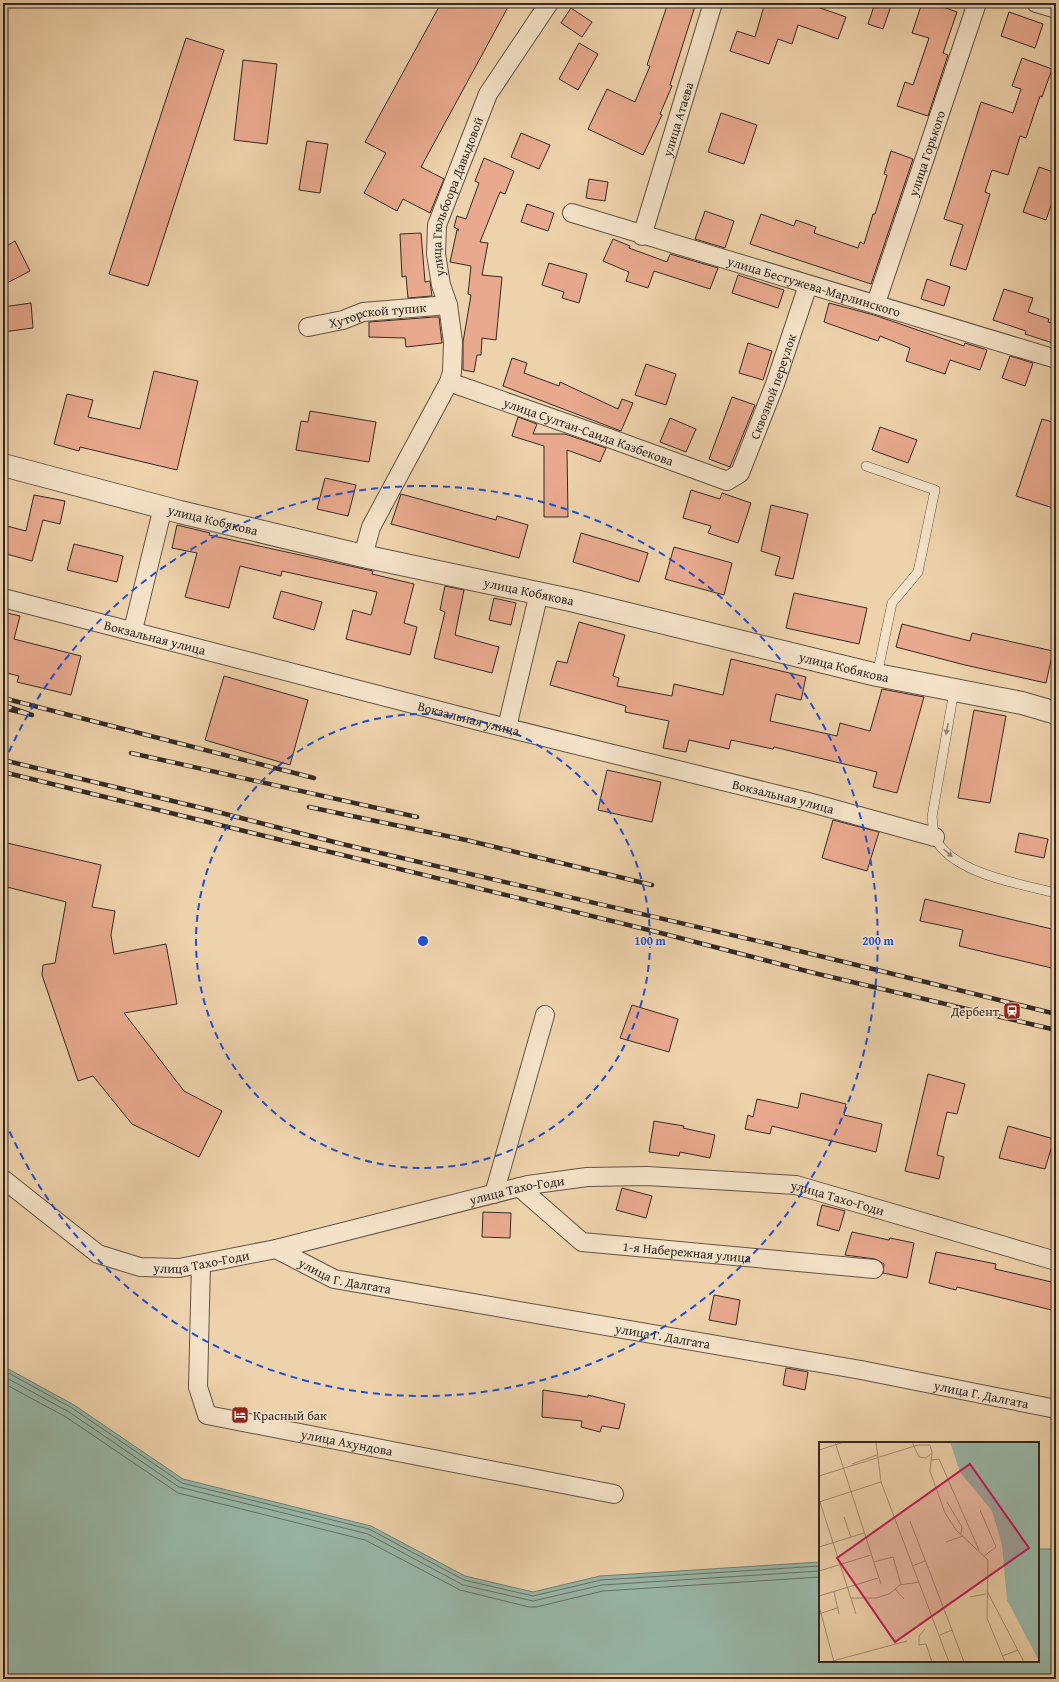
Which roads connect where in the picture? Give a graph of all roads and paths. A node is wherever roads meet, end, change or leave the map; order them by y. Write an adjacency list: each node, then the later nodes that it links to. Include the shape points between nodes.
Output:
1 (548, 3): 10 (street, улица Гюльбоора Давыдовой, via 488,94 437,225 436,254 441,285)
2 (713, 3): 7 (street, улица Атаева)
3 (977, 3): 9 (street, улица Горького)
4 (1036, 3): 5 (street)
5 (1056, 9)
6 (572, 214): 7 (street, улица Бестужева-Марлинского)
7 (642, 236): 8 (street, улица Бестужева-Марлинского)
8 (808, 285): 9 (street, улица Бестужева-Марлинского); 16 (street, Сквозной переулок, via 740,473)
9 (876, 304): 12 (street, улица Бестужева-Марлинского)
10 (448, 306): 11 (street, Хуторской тупик, via 370,311); 13 (street, улица Гюльбоора Давыдовой, via 453,358)
11 (308, 327)
12 (1056, 359)
13 (449, 382): 16 (street, улица Султан-Саида Казбекова); 18 (street, улица Гюльбоора Давыдовой, via 371,527)
14 (3, 465): 17 (street, улица Кобякова)
15 (866, 466): 22 (lane, via 935,490 918,572 892,603)
16 (727, 482)
17 (163, 507): 18 (street, улица Кобякова); 21 (street)
18 (363, 556): 19 (street, улица Кобякова)
19 (539, 593): 22 (street, улица Кобякова); 25 (street)
20 (3, 598): 21 (street, Вокзальная улица)
21 (133, 630): 25 (street, Вокзальная улица)
22 (878, 675): 23 (street, улица Кобякова)
23 (954, 691): 24 (street, улица Кобякова, via 1022,703); 26 (lane, one-way to 26, via 932,817)
24 (1056, 713)
25 (507, 727): 26 (street, Вокзальная улица, via 808,802)
26 (935, 837): 27 (lane, one-way to 27, via 950,855 990,876)
27 (1056, 893)
28 (545, 1015): 31 (street)
29 (3, 1179): 34 (street, улица Тахо-Годи, via 98,1254 140,1267 180,1268)
30 (519, 1187): 31 (street, улица Тахо-Годи); 33 (street, улица Тахо-Годи, via 587,1177 647,1176 796,1185); 35 (street, 1-я Набережная улица, via 582,1242)
31 (494, 1194): 32 (street, улица Тахо-Годи)
32 (276, 1249): 34 (street, улица Тахо-Годи); 36 (street, улица Г. Далгата, via 334,1279 861,1370)
33 (1056, 1261)
34 (201, 1264): 37 (street, улица Ахундова, via 198,1387 207,1415)
35 (874, 1269)
36 (1056, 1409)
37 (614, 1494)

